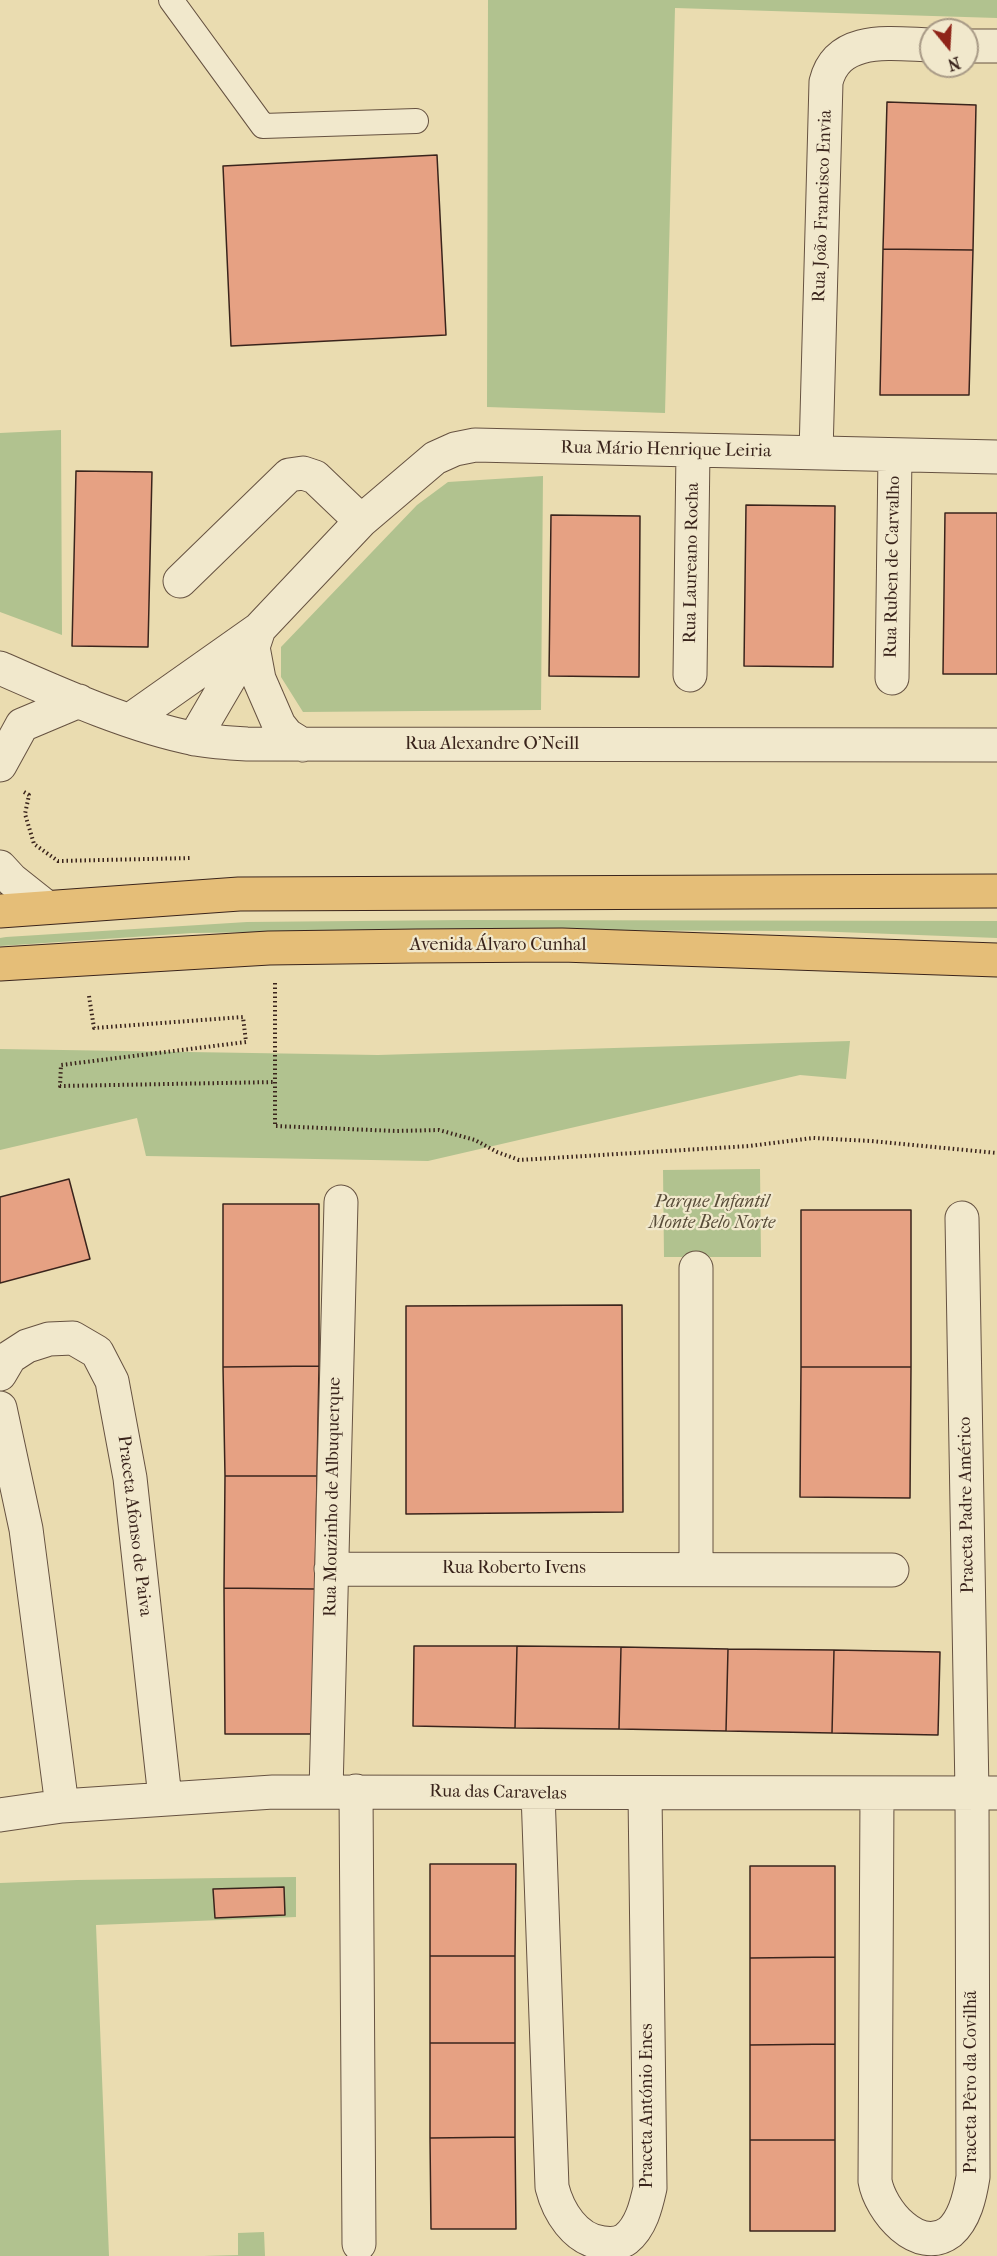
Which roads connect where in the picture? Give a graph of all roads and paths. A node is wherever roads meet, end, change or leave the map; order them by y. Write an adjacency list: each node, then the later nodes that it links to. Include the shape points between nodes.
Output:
1 (171, 0): 5 (lane, via 263,126)
2 (919, 45): 7 (street, Rua João Francisco Envia, via 874,43 854,48 828,74)
3 (979, 46): 4 (street)
4 (997, 46)
5 (416, 121)
6 (693, 451): 7 (street, Rua Mário Henrique Leiria); 10 (street, Rua Mário Henrique Leiria, via 476,445 455,449 435,458); 14 (street, Rua Laureano Rocha)
7 (816, 453): 8 (street, Rua Mário Henrique Leiria)
8 (895, 455): 9 (street, Rua Mário Henrique Leiria); 15 (street, Rua Ruben de Carvalho)
9 (997, 457)
10 (361, 521): 11 (street, via 315,477 295,473 284,478); 12 (street, Rua Mário Henrique Leiria)
11 (180, 581)
12 (259, 629): 17 (street, Rua Mário Henrique Leiria); 18 (street, Rua Mário Henrique Leiria); 19 (street, via 253,647 259,679 279,725)
13 (0, 668): 16 (street, Rua Alexandre O'Neill)
14 (690, 675)
15 (892, 678)
16 (79, 700): 17 (street, Rua Alexandre O'Neill); 21 (street, via 22,725)
17 (130, 720): 18 (street, Rua Alexandre O'Neill)
18 (194, 739): 19 (street, Rua Alexandre O'Neill)
19 (303, 745): 20 (street, Rua Alexandre O'Neill)
20 (997, 745)
21 (0, 765)
22 (0, 867): 24 (street)
23 (997, 891): 24 (main road, via 239,894)
24 (46, 907): 25 (main road)
25 (0, 912)
26 (997, 960): 27 (main road, Avenida Álvaro Cunhal, via 562,945 416,945 258,948)
27 (0, 964)
28 (276, 978): 30 (path)
29 (87, 986): 30 (path, via 94,1028 243,1017 246,1041 61,1065 60,1086)
30 (275, 1082): 31 (path, via 275,1126 439,1130 475,1140 519,1160 749,1146 813,1138)
31 (997, 1153)
32 (341, 1202): 37 (street, Rua Mouzinho de Albuquerque)
33 (962, 1218): 43 (street, Praceta Padre Américo)
34 (696, 1268): 38 (street)
35 (3, 1362): 45 (street, Praceta Afonso de Paiva, via 27,1346 49,1338 73,1338 97,1352 112,1381 130,1478)
36 (0, 1408): 46 (street, via 26,1529)
37 (332, 1569): 38 (street, Rua Roberto Ivens); 40 (street, Rua Mouzinho de Albuquerque)
38 (696, 1569): 39 (street, Rua Roberto Ivens)
39 (892, 1570)
40 (341, 1791): 41 (street, Rua das Caravelas); 45 (street, Rua das Caravelas); 48 (street, Rua Mouzinho de Albuquerque)
41 (538, 1793): 44 (street, Rua das Caravelas); 44 (street, Praceta António Enes, via 552,2187 574,2228 594,2241 608,2244 621,2242 634,2229 650,2188)
42 (877, 1793): 43 (street, Rua das Caravelas); 43 (street, Praceta Pêro da Covilhã, via 875,2181 884,2205 897,2222 911,2233 931,2239 943,2236 957,2224 966,2207 973,2177); 44 (street, Rua das Caravelas)
43 (985, 1793)
44 (645, 1794)
45 (165, 1798): 46 (street, Rua das Caravelas)
46 (62, 1806): 47 (street, Rua das Caravelas)
47 (0, 1815)
48 (359, 2244)

